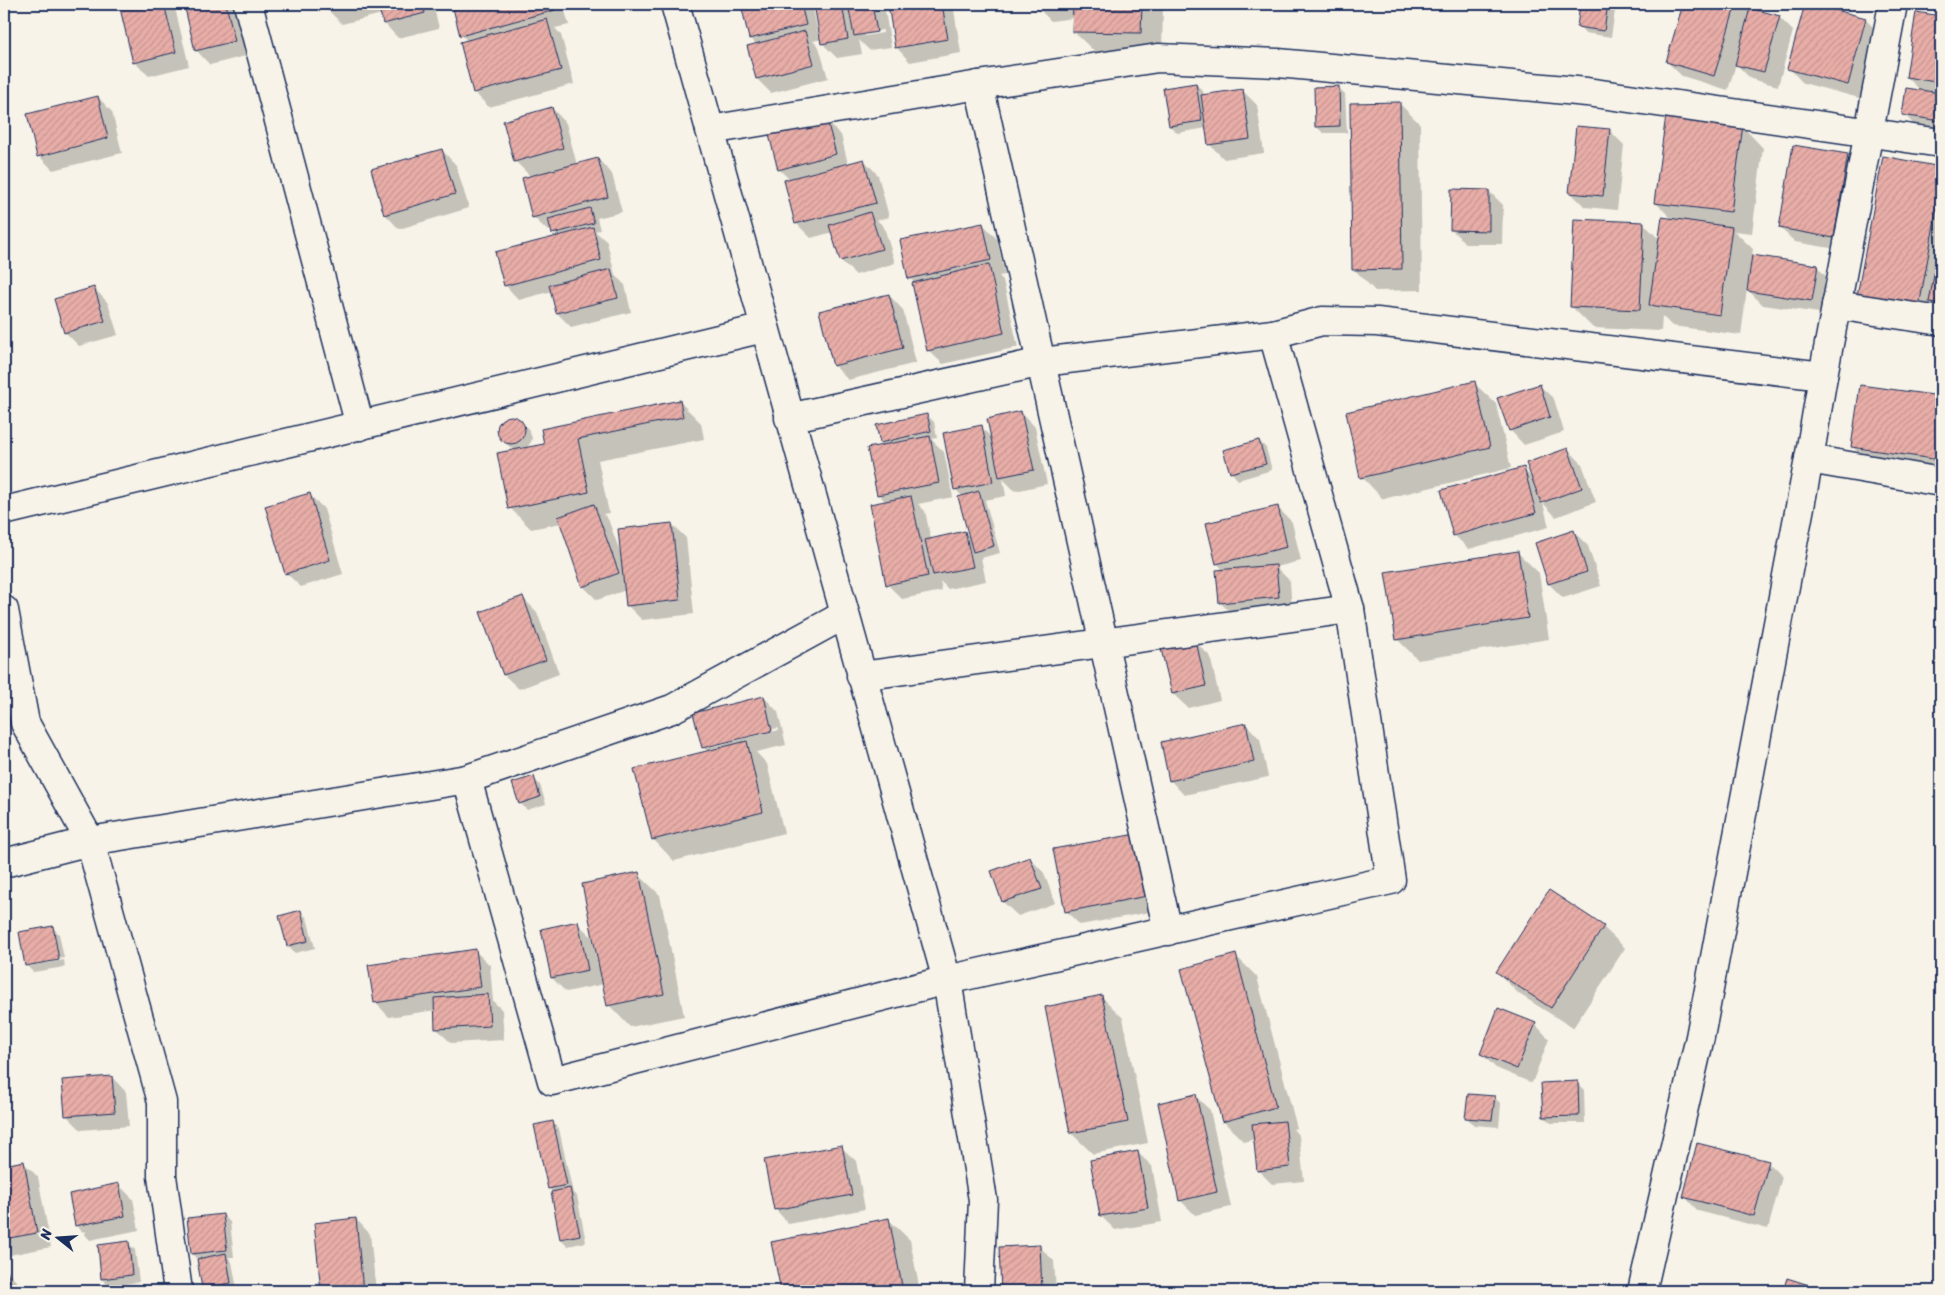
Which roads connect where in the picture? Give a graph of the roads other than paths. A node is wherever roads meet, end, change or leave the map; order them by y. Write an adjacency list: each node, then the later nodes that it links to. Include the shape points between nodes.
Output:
1 (248, 4): 15 (street)
2 (675, 4): 5 (street)
3 (1892, 4): 6 (street)
4 (979, 85): 5 (street); 6 (street, via 1158,58 1278,63 1586,92); 12 (street)
5 (710, 130): 10 (street)
6 (1868, 134): 7 (street); 8 (street)
7 (1941, 143)
8 (1836, 305): 9 (street); 13 (street)
9 (1941, 321)
10 (764, 328): 14 (street); 15 (street)
11 (1274, 334): 12 (street); 13 (street, via 1322,321 1377,322); 19 (street)
12 (1042, 362): 14 (street); 22 (street)
13 (1823, 376): 16 (street)
14 (789, 418): 21 (street)
15 (360, 426): 18 (street)
16 (1809, 459): 17 (street); 31 (street, via 1700,1036)
17 (1941, 482)
18 (4, 511)
19 (1350, 609): 22 (street); 27 (street, via 1391,880)
20 (4, 610): 25 (street, via 25,723)
21 (844, 615): 23 (street); 24 (street, via 672,709)
22 (1104, 642): 23 (street); 27 (street)
23 (861, 676): 28 (street)
24 (467, 780): 25 (street); 28 (street, via 552,1081)
25 (90, 841): 26 (street); 29 (street, via 162,1102 162,1176)
26 (4, 863)
27 (1168, 931): 28 (street)
28 (947, 980): 30 (street, via 983,1200)
29 (178, 1291)
30 (979, 1291)
31 (1642, 1291)

